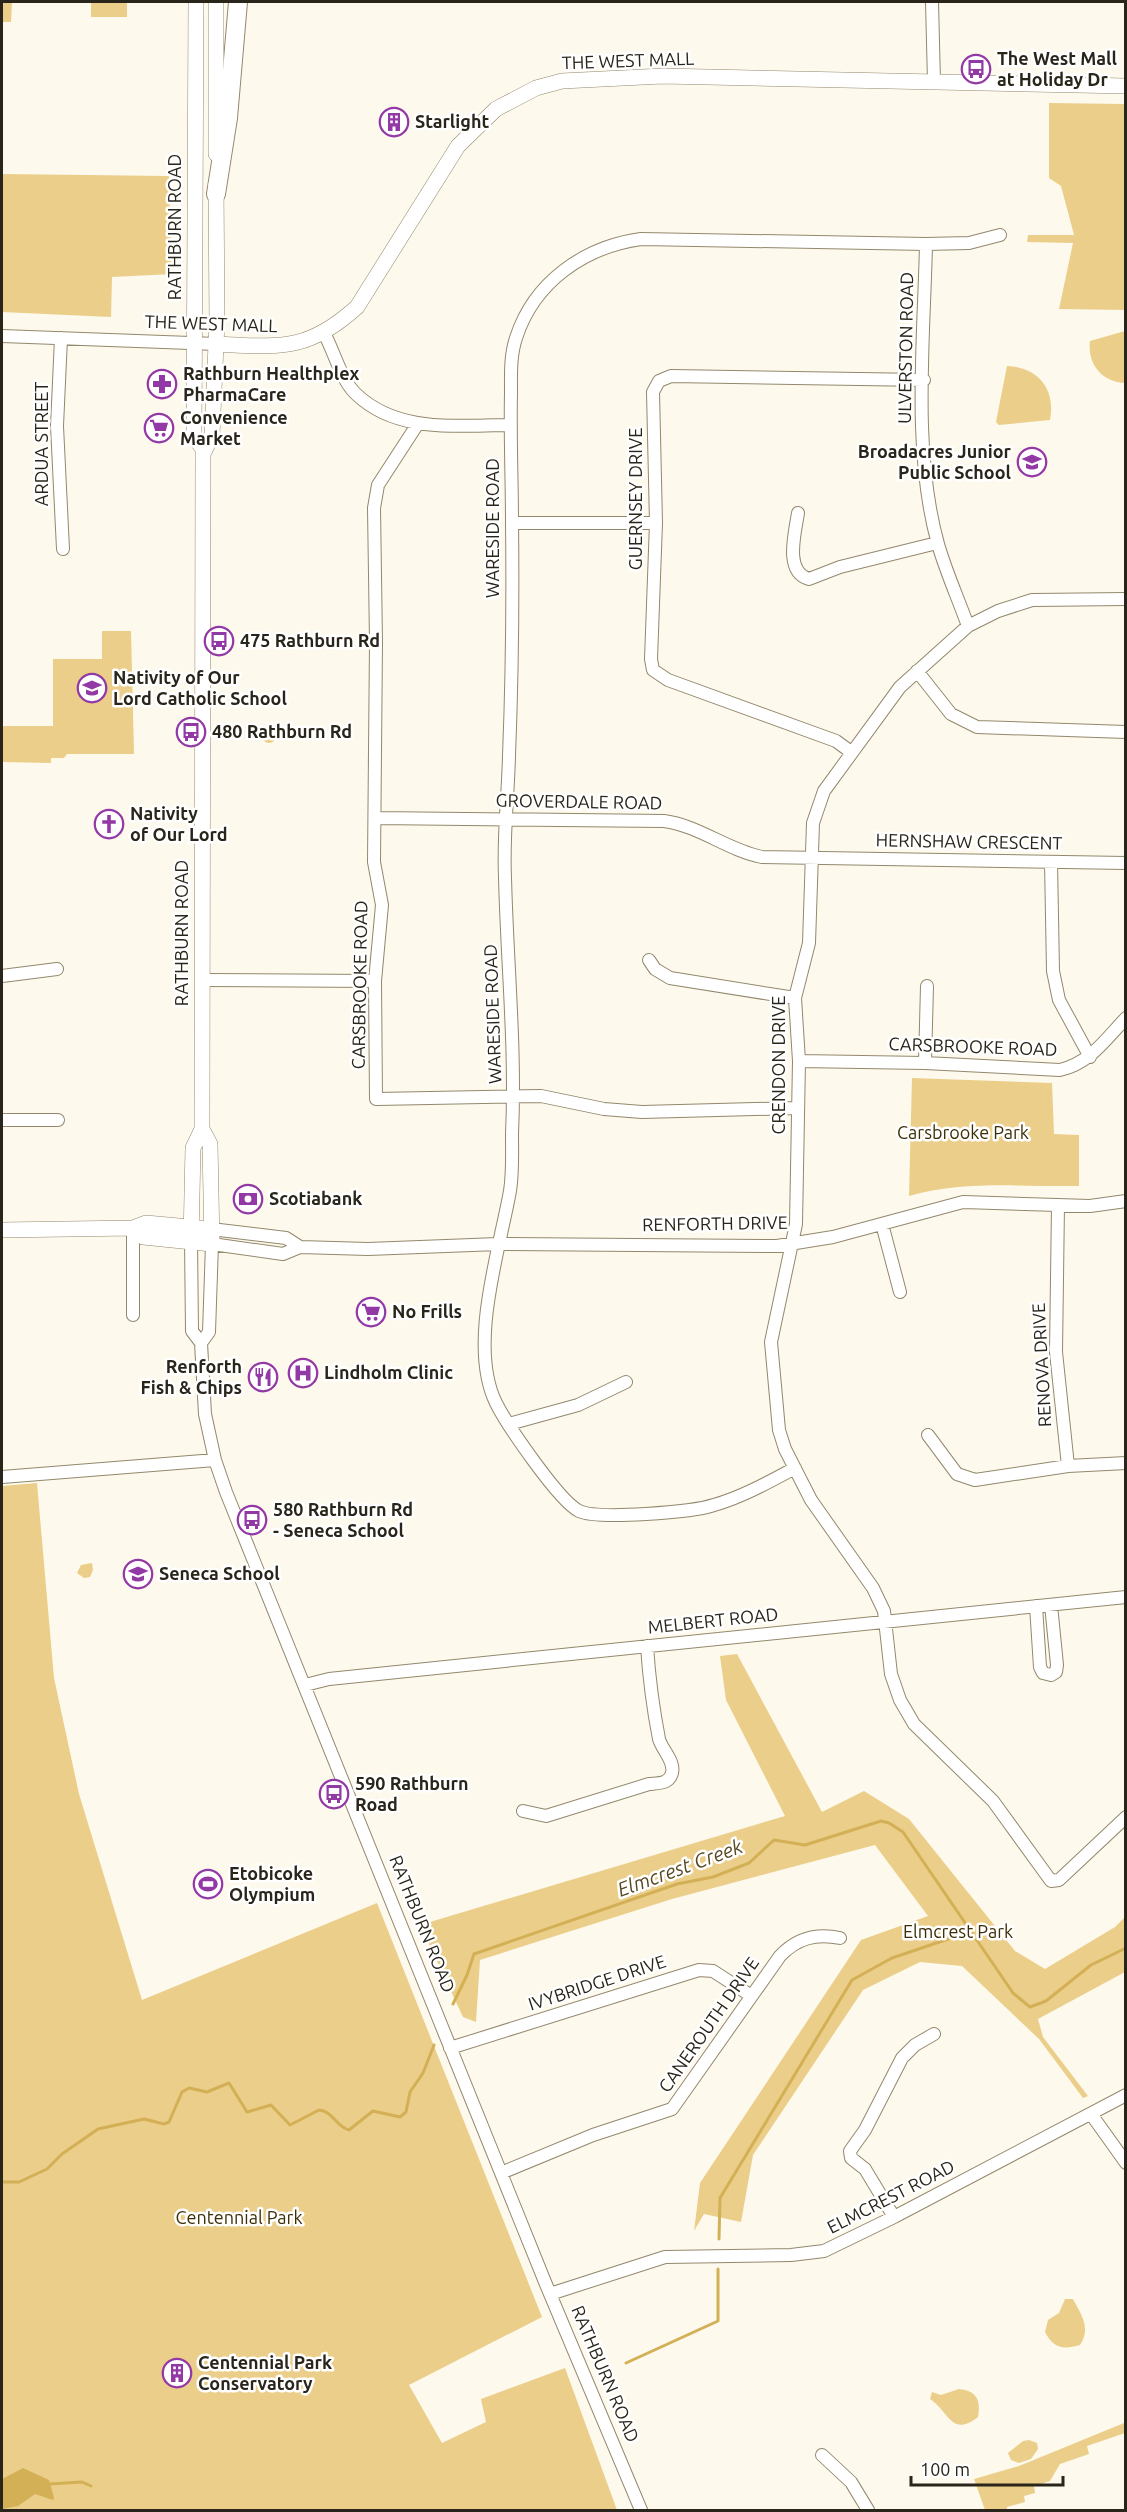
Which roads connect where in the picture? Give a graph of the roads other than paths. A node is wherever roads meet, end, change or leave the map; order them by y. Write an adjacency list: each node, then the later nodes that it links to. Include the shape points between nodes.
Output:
1 (196, 2): 13 (main road, RATHBURN ROAD)
2 (216, 2): 7 (main road, RATHBURN ROAD)
3 (238, 2): 7 (highway, via 228,118)
4 (932, 2): 5 (street)
5 (934, 82): 6 (main road, THE WEST MALL); 10 (main road, THE WEST MALL, via 663,76 562,81 536,88 496,109 467,136 357,307)
6 (1125, 86)
7 (216, 194): 14 (main road, RATHBURN ROAD)
8 (1000, 236): 9 (street, WARESIDE ROAD, via 969,243)
9 (926, 244): 15 (street, ULVERSTON ROAD); 17 (street, WARESIDE ROAD, via 641,239 592,252 555,277 522,323 511,361)
10 (324, 333): 14 (main road, THE WEST MALL, via 309,341 282,346); 16 (street, via 355,394 380,410)
11 (2, 336): 12 (street, THE WEST MALL)
12 (61, 338): 13 (street, THE WEST MALL); 23 (street, ARDUA STREET, via 57,426)
13 (195, 343): 14 (street, THE WEST MALL); 18 (main road, RATHBURN ROAD, via 194,437)
14 (217, 344): 18 (main road, RATHBURN ROAD, via 212,435)
15 (924, 380): 21 (street, GUERNSEY DRIVE, via 663,378 653,392); 22 (street, ULVERSTON ROAD, via 926,475)
16 (417, 425): 17 (street); 29 (street, CARSBROOKE ROAD, via 378,485 374,508)
17 (510, 425): 20 (street, WARESIDE ROAD)
18 (203, 449): 37 (main road, RATHBURN ROAD)
19 (798, 513): 22 (street, via 794,566 800,576 809,579 840,567)
20 (512, 523): 21 (street); 30 (street, WARESIDE ROAD)
21 (656, 523): 28 (street, GUERNSEY DRIVE, via 651,659 657,675 836,741)
22 (937, 543): 25 (street, ULVERSTON ROAD)
23 (63, 549)
24 (1125, 599): 25 (street, CRENDON DRIVE, via 1032,600)
25 (968, 626): 26 (street, CRENDON DRIVE)
26 (917, 671): 27 (street, via 951,714 977,727); 28 (street, CRENDON DRIVE)
27 (1125, 732)
28 (850, 752): 31 (street, CRENDON DRIVE, via 824,790 817,808)
29 (376, 818): 30 (street, GROVERDALE ROAD); 38 (street, CARSBROOKE ROAD, via 374,862 382,905)
30 (505, 819): 31 (street, GROVERDALE ROAD, via 675,822 706,832 752,855); 45 (street, WARESIDE ROAD)
31 (811, 857): 32 (street, HERNSHAW CRESCENT); 40 (street, CRENDON DRIVE, via 808,943)
32 (1051, 862): 33 (street, HERNSHAW CRESCENT); 42 (street, via 1053,971 1059,1000)
33 (1125, 863)
34 (649, 960): 40 (street, via 670,978)
35 (57, 969): 36 (street)
36 (2, 976)
37 (203, 980): 38 (street); 49 (main road, RATHBURN ROAD)
38 (375, 981): 45 (street, CARSBROOKE ROAD, via 376,1099)
39 (927, 986): 44 (street)
40 (795, 998): 43 (street, CRENDON DRIVE)
41 (1125, 1018): 42 (street, CARSBROOKE ROAD)
42 (1090, 1057): 44 (street, CARSBROOKE ROAD, via 1060,1070)
43 (799, 1061): 44 (street, CARSBROOKE ROAD); 46 (street, CRENDON DRIVE)
44 (925, 1063)
45 (514, 1095): 46 (street, CARSBROOKE ROAD, via 550,1097 621,1111); 58 (street, WARESIDE ROAD, via 510,1188)
46 (798, 1108): 57 (street, CRENDON DRIVE)
47 (2, 1120): 48 (street)
48 (58, 1120)
49 (202, 1129): 55 (main road, RATHBURN ROAD, via 193,1148); 56 (main road, RATHBURN ROAD, via 210,1144)
50 (1125, 1201): 51 (street, RENFORTH DRIVE)
51 (1058, 1205): 52 (street, RENFORTH DRIVE, via 963,1202); 67 (street, RENOVA DRIVE, via 1056,1352)
52 (882, 1224): 57 (street, RENFORTH DRIVE); 59 (street)
53 (133, 1228): 54 (main road, RENFORTH DRIVE); 55 (main road, RENFORTH DRIVE, via 146,1223); 60 (street)
54 (2, 1230)
55 (192, 1234): 56 (main road, RENFORTH DRIVE); 61 (street, RATHBURN ROAD, via 192,1331)
56 (211, 1236): 58 (street, RENFORTH DRIVE, via 286,1238 300,1247 369,1249); 61 (street, RATHBURN ROAD, via 209,1332)
57 (793, 1243): 58 (street, RENFORTH DRIVE); 68 (street, CRENDON DRIVE, via 771,1342 779,1430)
58 (498, 1244): 63 (street, WARESIDE ROAD, via 483,1353 486,1378)
59 (900, 1292)
60 (133, 1315)
61 (201, 1343): 65 (street, RATHBURN ROAD, via 205,1414)
62 (626, 1382): 63 (street, via 578,1405)
63 (509, 1424): 68 (street, WARESIDE ROAD, via 565,1501 581,1513 605,1516 709,1508)
64 (928, 1435): 67 (street, via 957,1474 968,1479)
65 (215, 1460): 69 (street); 75 (street, RATHBURN ROAD)
66 (1125, 1463): 67 (street)
67 (1068, 1466)
68 (795, 1468): 73 (street, CRENDON DRIVE, via 811,1500 873,1588)
69 (2, 1477)
70 (1125, 1597): 71 (street, MELBERT ROAD)
71 (1051, 1605): 72 (street, MELBERT ROAD); 72 (street, via 1057,1665 1051,1675 1043,1673 1040,1667)
72 (1036, 1606): 73 (street, MELBERT ROAD)
73 (885, 1621): 74 (street, MELBERT ROAD); 77 (street, CRENDON DRIVE, via 891,1674 900,1701 914,1724 993,1801 1048,1879 1059,1880)
74 (647, 1646): 75 (street, MELBERT ROAD, via 329,1679); 76 (street, via 653,1710 660,1741 673,1768 672,1776 664,1783 546,1816)
75 (305, 1685): 81 (street, RATHBURN ROAD)
76 (523, 1811)
77 (1125, 1817)
78 (840, 1938): 79 (street, CANEROUTH DRIVE, via 819,1935 798,1941 780,1956)
79 (750, 1995): 81 (street, IVYBRIDGE DRIVE, via 713,1971 699,1970); 85 (street, CANEROUTH DRIVE, via 672,2109 593,2135)
80 (934, 2034): 86 (street, via 902,2058 850,2151 851,2158 866,2169)
81 (450, 2048): 85 (street, RATHBURN ROAD)
82 (1125, 2095): 83 (street, ELMCREST ROAD)
83 (1091, 2114): 84 (street); 86 (street, ELMCREST ROAD)
84 (1125, 2163)
85 (501, 2173): 87 (street, RATHBURN ROAD)
86 (894, 2217): 87 (street, ELMCREST ROAD, via 824,2251 665,2258)
87 (550, 2294): 89 (street, RATHBURN ROAD)
88 (822, 2455): 90 (street, via 851,2482)
89 (641, 2511)
90 (868, 2511)

